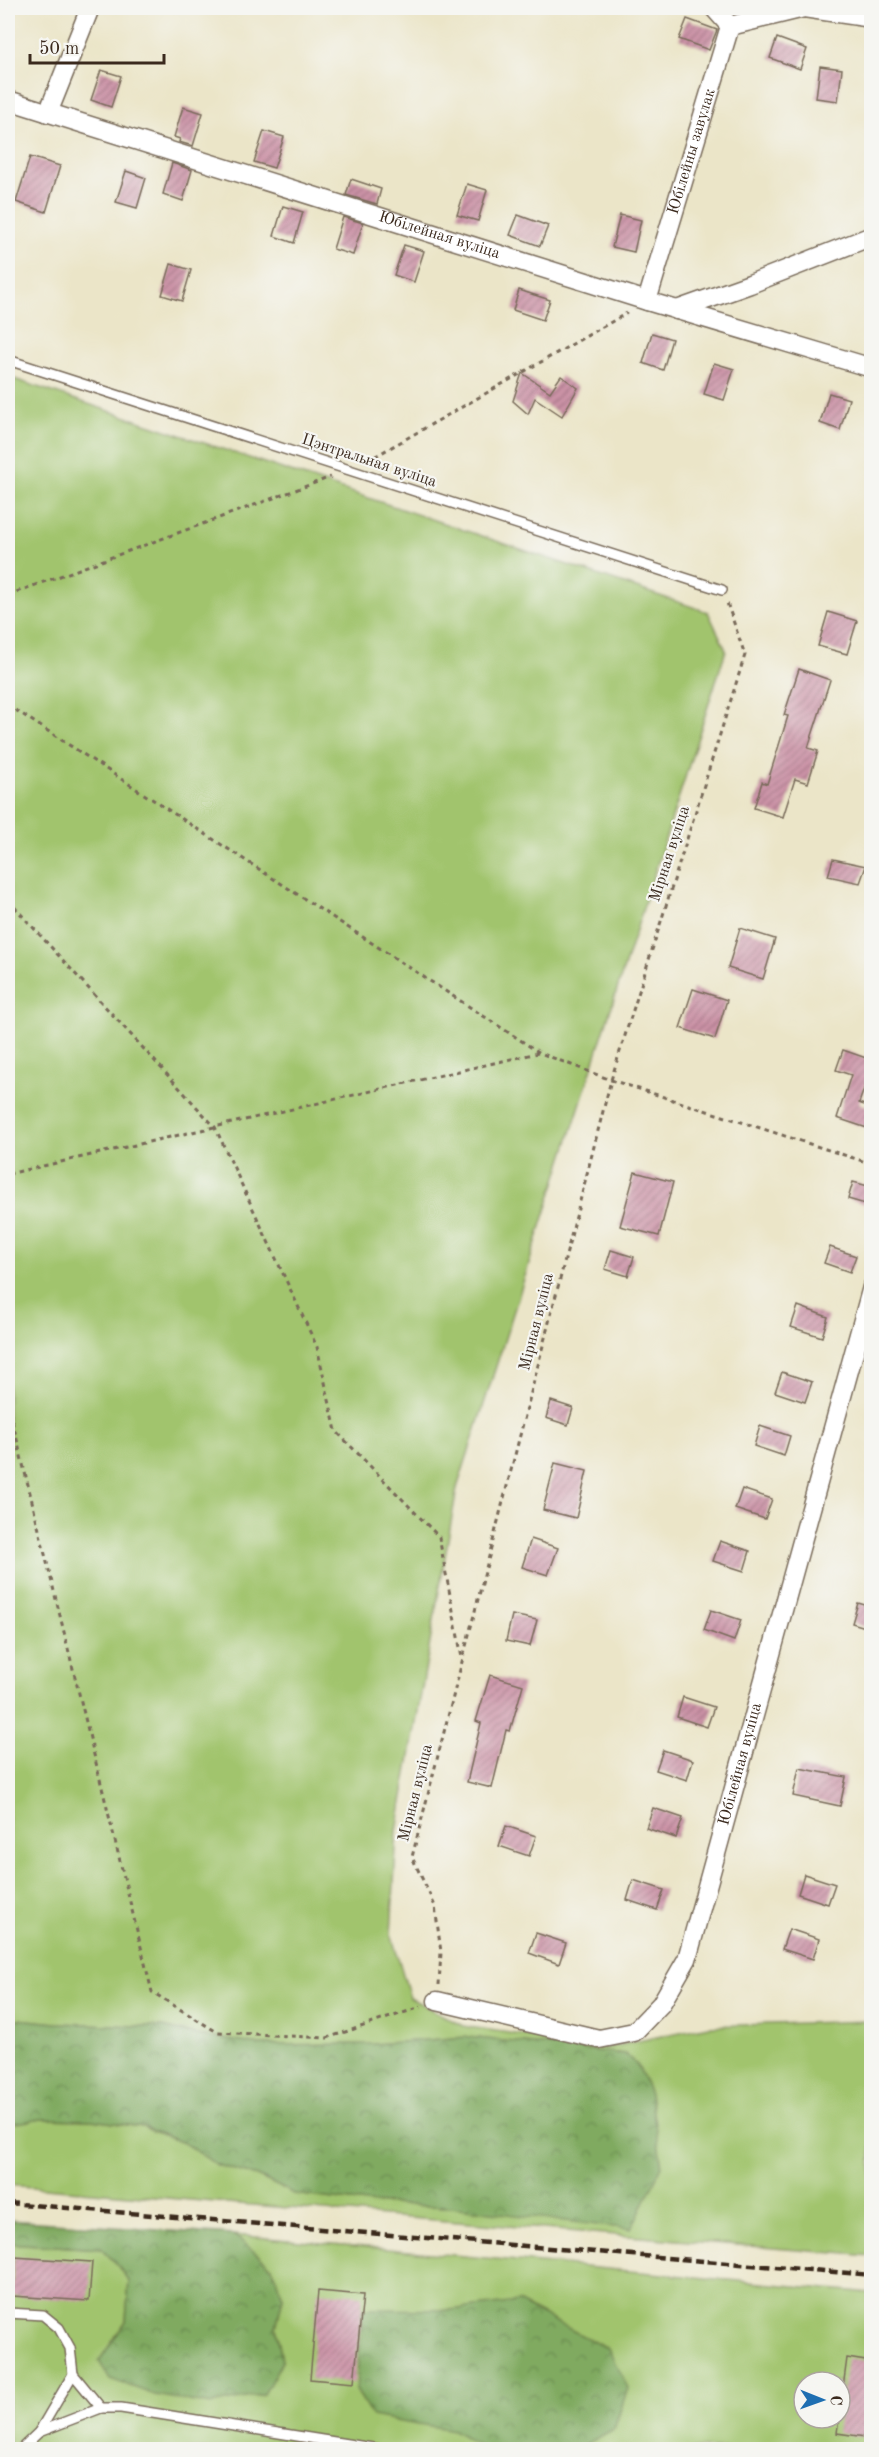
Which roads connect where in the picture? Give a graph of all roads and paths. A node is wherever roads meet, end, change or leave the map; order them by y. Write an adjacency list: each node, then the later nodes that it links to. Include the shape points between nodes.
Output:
1 (90, 8): 6 (street)
2 (714, 8): 4 (street)
3 (872, 18): 4 (street, via 804,8)
4 (730, 26): 8 (street, Юбілейны завулак)
5 (8, 100): 6 (street, Юбілейная вуліца)
6 (48, 112): 8 (street, Юбілейная вуліца)
7 (872, 236): 9 (street)
8 (647, 301): 9 (street, Юбілейная вуліца)
9 (677, 310): 11 (street, Юбілейная вуліца)
10 (8, 360): 12 (lane, Цэнтральная вуліца)
11 (872, 368)
12 (722, 590): 16 (path, Мірная вуліца, via 745,655)
13 (8, 705): 15 (path)
14 (8, 900): 17 (path)
15 (540, 1053): 16 (path); 17 (path)
16 (611, 1080): 18 (path); 22 (path, Мірная вуліца)
17 (215, 1127): 19 (path); 22 (path, via 317,1347 336,1431 439,1538)
18 (872, 1164)
19 (8, 1174)
20 (872, 1287): 23 (street, Юбілейная вуліца, via 687,1959 661,2004 634,2032 600,2039)
21 (8, 1403): 23 (path, via 152,1992 217,2032 327,2038)
22 (462, 1662): 23 (path, Мірная вуліца, via 412,1857 435,1906 441,1952)
23 (437, 2001)
24 (8, 2313): 25 (lane, via 43,2314 59,2328 70,2348)
25 (73, 2374): 26 (lane); 27 (lane)
26 (101, 2408): 27 (lane); 29 (lane)
27 (39, 2432): 28 (lane)
28 (20, 2450)
29 (385, 2450)

